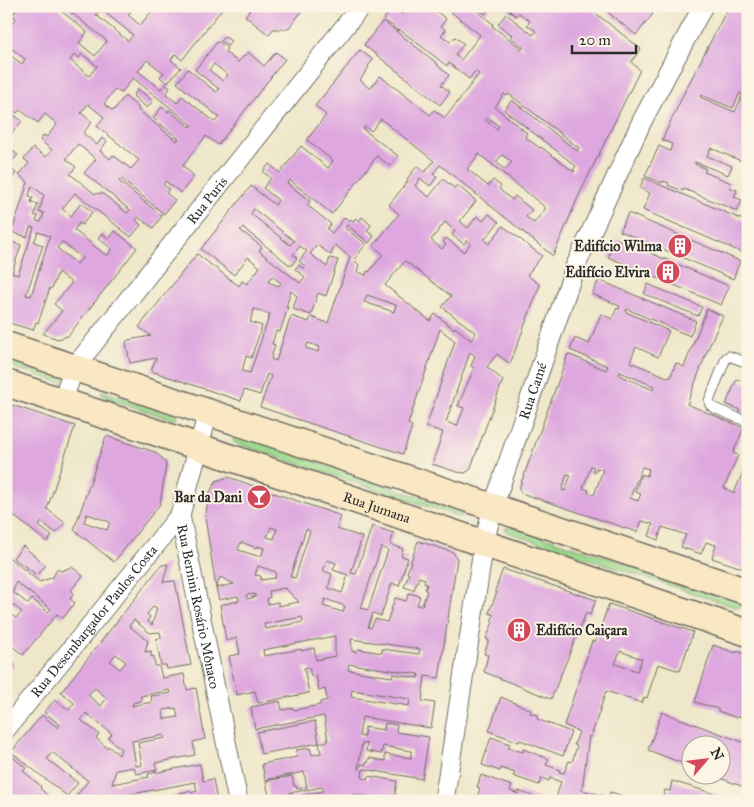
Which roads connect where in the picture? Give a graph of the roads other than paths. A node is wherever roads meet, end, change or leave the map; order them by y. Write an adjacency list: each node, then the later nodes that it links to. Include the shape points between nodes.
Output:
1 (361, 6): 5 (street, Rua Puris)
2 (703, 6): 11 (street, Rua Camé, via 642,121 575,267)
3 (6, 345): 5 (main road)
4 (748, 363): 9 (lane, via 729,356 726,358 709,401 714,408)
5 (74, 368): 7 (street, Rua Puris); 8 (main road)
6 (6, 383): 7 (main road, Rua Jumana)
7 (62, 402): 10 (main road, Rua Jumana)
8 (208, 413): 10 (street, Rua Bernini Rosário Mônaco); 11 (main road)
9 (748, 422)
10 (199, 447): 12 (street, Rua Bernini Rosário Mônaco); 13 (main road, Rua Jumana)
11 (493, 507): 13 (street, Rua Camé); 14 (main road)
12 (180, 515): 16 (street, Rua Desembargador Paulos Costa); 17 (street, Rua Bernini Rosário Mônaco)
13 (484, 544): 15 (main road, Rua Jumana); 18 (street, Rua Camé)
14 (748, 592)
15 (748, 633)
16 (6, 729)
17 (238, 801)
18 (444, 801)

